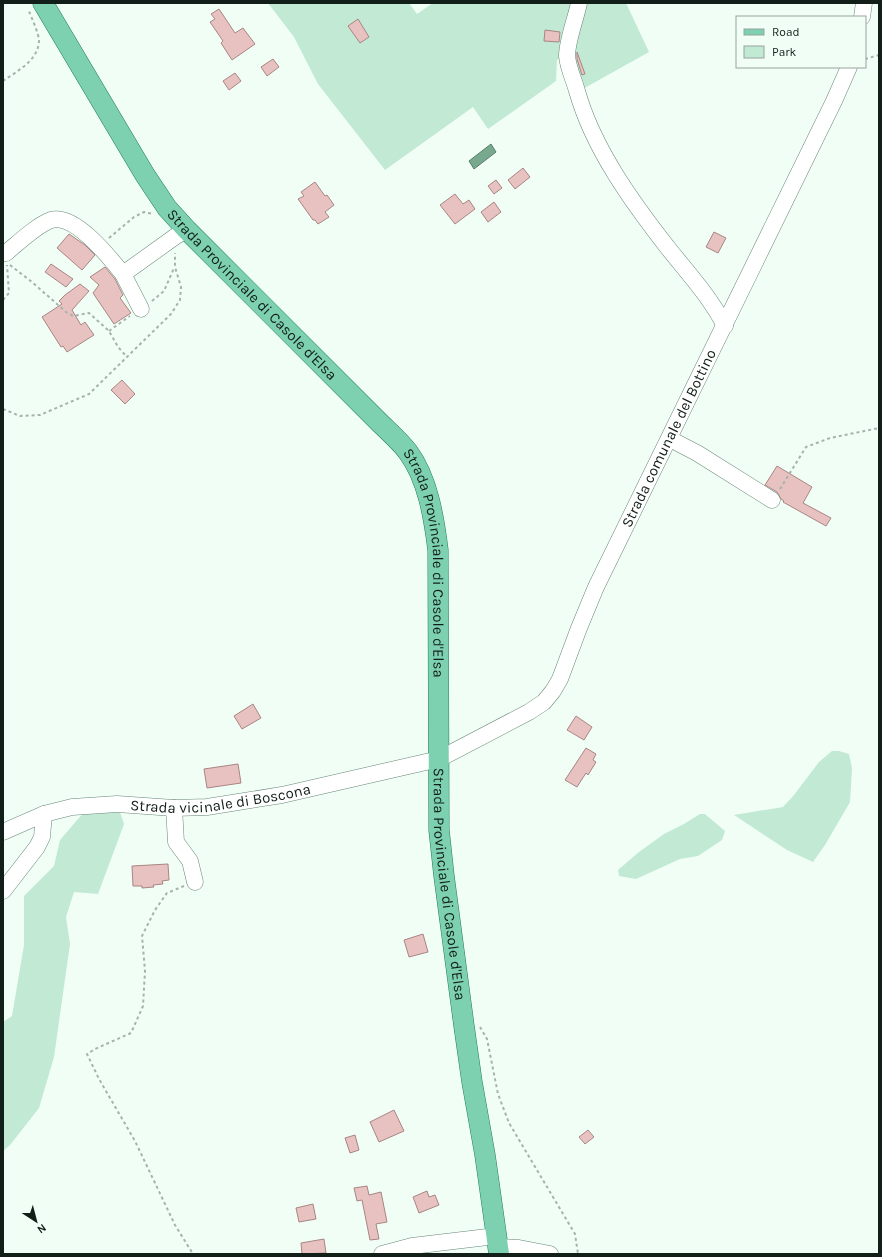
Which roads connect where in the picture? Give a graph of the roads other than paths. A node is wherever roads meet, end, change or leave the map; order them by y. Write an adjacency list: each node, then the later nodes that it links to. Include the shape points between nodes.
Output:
1 (579, 3): 10 (street, via 567,56 581,106 603,156 656,233 717,310)
2 (864, 3): 4 (street)
3 (35, 4): 6 (main road, Strada Provinciale di Casole d'Elsa)
4 (862, 16)
5 (849, 68): 10 (street, Strada comunale del Bottino)
6 (182, 233): 8 (street); 13 (main road, Strada Provinciale di Casole d'Elsa, via 378,421 408,452 417,468 432,509 438,550)
7 (3, 253): 8 (street, via 52,220 63,220 99,245)
8 (123, 274): 9 (street)
9 (141, 309)
10 (726, 326): 11 (street, Strada comunale del Bottino)
11 (670, 439): 12 (street); 13 (street, Strada comunale del Bottino, via 596,587 554,692 529,712)
12 (772, 500)
13 (439, 759): 14 (street, Strada vicinale di Boscona, via 282,794 207,807); 19 (main road, Strada Provinciale di Casole d'Elsa, via 440,837 464,1026)
14 (174, 808): 15 (street, Strada vicinale di Boscona, via 118,804 72,806); 17 (street, via 176,842 190,861)
15 (44, 814): 16 (street, Strada vicinale di Boscona); 18 (street, via 42,837 37,847)
16 (3, 832)
17 (194, 882)
18 (3, 891)
19 (497, 1246): 20 (street, via 412,1246); 21 (street)
20 (382, 1254)
21 (550, 1254)

